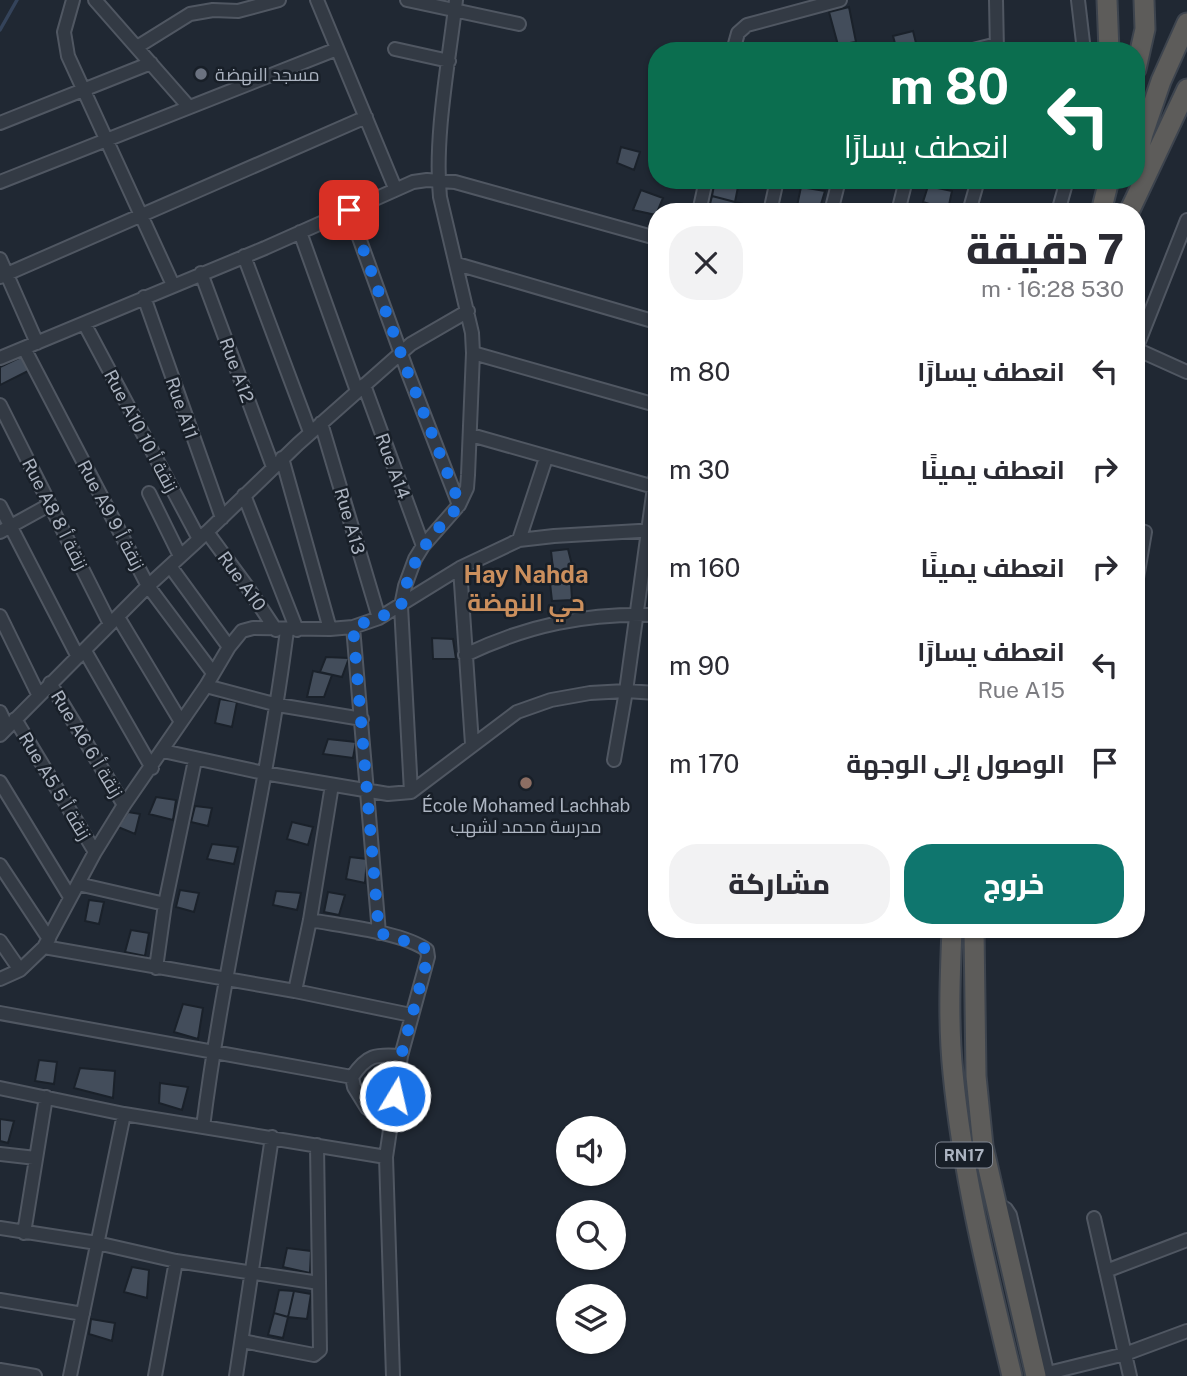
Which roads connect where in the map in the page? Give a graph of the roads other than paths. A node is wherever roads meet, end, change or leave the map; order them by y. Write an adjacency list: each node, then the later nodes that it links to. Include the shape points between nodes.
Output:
1 (73, 0): 24 (street, via 65,44)
2 (95, 0): 19 (street)
3 (279, 0): 19 (street, via 238,11 190,14)
4 (317, 0): 20 (street)
5 (407, 0): 11 (street)
6 (840, 0): 14 (street, via 747,25)
7 (996, 0): 15 (street)
8 (1078, 0): 16 (street)
9 (1107, 0): 17 (highway)
10 (1144, 0): 18 (highway)
11 (455, 6): 13 (street); 22 (street)
12 (1187, 23): 29 (highway)
13 (519, 24)
14 (736, 42)
15 (997, 42)
16 (1083, 42)
17 (1109, 42)
18 (1142, 42)
19 (136, 47): 23 (street)
20 (337, 49): 26 (street); 27 (street)
21 (395, 49): 22 (street)
22 (449, 61): 32 (street)
23 (150, 63): 24 (street); 26 (street)
24 (84, 89): 28 (street); 30 (street)
25 (1187, 89): 31 (highway)
26 (189, 107): 30 (street)
27 (366, 117): 34 (street); 36 (street)
28 (0, 123)
29 (1145, 128)
30 (107, 139): 33 (street); 36 (street)
31 (1145, 174)
32 (439, 180): 34 (street); 39 (street); 42 (street)
33 (0, 181)
34 (395, 188): 35 (street)
35 (349, 210): 38 (street); 52 (street)
36 (143, 215): 44 (street); 45 (street)
37 (1187, 220): 50 (street)
38 (300, 232): 40 (street); 57 (street, Rue A14)
39 (648, 236)
40 (244, 256): 43 (street); 61 (street)
41 (0, 258): 44 (street, Rue A9 زنقة أ 9)
42 (457, 264): 47 (street); 48 (street)
43 (201, 273): 45 (street); 64 (street, Rue A12)
44 (3, 275): 51 (street, Rue A9 زنقة أ 9)
45 (173, 285): 46 (street)
46 (144, 297): 49 (street); 71 (street, Rue A11)
47 (468, 311): 52 (street); 53 (street)
48 (648, 320)
49 (84, 323): 51 (street); 74 (street, Rue A10 زنقة أ 10)
50 (1145, 326)
51 (31, 345): 55 (street); 81 (street, Rue A9 زنقة أ 9)
52 (400, 352): 57 (street); 69 (street)
53 (473, 353): 58 (street); 62 (street)
54 (1145, 353): 56 (street)
55 (0, 358)
56 (1187, 372)
57 (361, 388): 60 (street); 76 (street, Rue A14)
58 (648, 403)
59 (0, 405): 68 (street, Rue A8 زنقة أ 8)
60 (321, 423): 61 (street); 86 (street, Rue A13)
61 (310, 432): 64 (street)
62 (471, 435): 63 (street); 69 (street, via 467,488)
63 (546, 458): 65 (street); 75 (street)
64 (277, 462): 67 (street); 89 (street, Rue A12)
65 (648, 486)
66 (149, 493): 78 (street)
67 (244, 495): 71 (street); 90 (street)
68 (49, 505): 72 (street); 87 (street, Rue A8 زنقة أ 8)
69 (460, 505): 76 (street)
70 (0, 506): 72 (street)
71 (222, 518): 74 (street)
72 (5, 529): 92 (street)
73 (648, 530): 75 (street)
74 (203, 536): 78 (street); 90 (street, Rue A10)
75 (519, 540): 80 (street)
76 (423, 546): 82 (street, via 409,573)
77 (648, 551): 83 (street)
78 (180, 556): 79 (street)
79 (170, 565): 81 (street); 91 (street)
80 (460, 568): 82 (street); 93 (street)
81 (148, 586): 87 (street); 94 (street, Rue A9 زنقة أ 9)
82 (401, 606): 86 (street); 114 (street)
83 (636, 614): 84 (street); 93 (street, via 572,618 501,638); 97 (street)
84 (648, 615)
85 (0, 616): 99 (street, Rue A6 زنقة أ 6)
86 (379, 618): 88 (street)
87 (114, 620): 92 (street); 103 (street, Rue A8 زنقة أ 8)
88 (353, 626): 89 (street); 102 (street)
89 (330, 629): 90 (street)
90 (287, 630): 91 (street, via 246,629); 100 (street)
91 (229, 647): 94 (street)
92 (81, 654): 95 (street); 109 (street)
93 (465, 655): 105 (street)
94 (213, 673): 96 (street)
95 (50, 683): 99 (street); 115 (street, Rue A6 زنقة أ 6)
96 (206, 686): 100 (street); 103 (street)
97 (626, 691): 98 (street); 105 (street, via 590,693 534,706 517,712); 108 (street)
98 (648, 692)
99 (38, 694): 104 (street)
100 (278, 705): 102 (street); 110 (street)
101 (0, 712): 104 (street, Rue A5 زنقة أ 5)
102 (362, 719): 113 (street)
103 (181, 722): 106 (street)
104 (7, 727): 116 (street, Rue A5 زنقة أ 5)
105 (472, 744): 114 (street)
106 (163, 751): 107 (street); 109 (street)
107 (195, 760): 110 (street); 120 (street)
108 (614, 760)
109 (152, 768): 115 (street)
110 (264, 773): 112 (street); 130 (street)
111 (0, 782): 119 (street)
112 (332, 785): 113 (street); 121 (street)
113 (368, 791): 114 (street); 122 (street)
114 (411, 792)
115 (124, 805): 116 (street)
116 (95, 852): 118 (street)
117 (0, 865): 126 (street)
118 (78, 884): 119 (street); 120 (street)
119 (70, 897): 126 (street)
120 (164, 904): 127 (street)
121 (310, 920): 122 (street); 131 (street)
122 (379, 933): 133 (street, via 427,950)
123 (952, 938): 168 (highway, RN17, via 951,1044 962,1146)
124 (974, 938): 162 (highway, RN17, via 976,1076 983,1146 994,1202)
125 (0, 942): 128 (street)
126 (46, 943): 127 (street); 128 (street)
127 (156, 968): 130 (street)
128 (20, 970): 129 (street)
129 (0, 979)
130 (226, 979): 131 (street); 134 (street)
131 (295, 991): 133 (street)
132 (0, 1013): 134 (street)
133 (411, 1015): 135 (street)
134 (212, 1052): 136 (street); 141 (street)
135 (401, 1056): 136 (street, via 368,1059); 140 (street)
136 (352, 1077): 140 (street, via 368,1108)
137 (0, 1088): 138 (street)
138 (46, 1097): 139 (street); 146 (street)
139 (124, 1114): 141 (street); 151 (street)
140 (391, 1115): 145 (street)
141 (203, 1127): 142 (street)
142 (272, 1137): 143 (street); 154 (street)
143 (317, 1145): 145 (street); 155 (street)
144 (0, 1154): 146 (street)
145 (386, 1157): 167 (street)
146 (36, 1158): 149 (street)
147 (1094, 1218): 153 (street)
148 (0, 1228): 149 (street)
149 (24, 1233): 151 (street)
150 (1187, 1240): 153 (street)
151 (97, 1243): 152 (street); 157 (street)
152 (176, 1261): 154 (street); 165 (street)
153 (1106, 1270): 160 (street)
154 (253, 1274): 155 (street); 159 (street)
155 (319, 1283): 159 (street, via 319,1353)
156 (0, 1300): 157 (street)
157 (83, 1314): 164 (street)
158 (1187, 1331): 160 (street)
159 (242, 1341): 166 (street)
160 (1125, 1354): 162 (street); 169 (street)
161 (0, 1370): 163 (street)
162 (1044, 1375)
163 (35, 1376)
164 (70, 1376)
165 (155, 1376)
166 (236, 1376)
167 (393, 1376)
168 (1012, 1376)
169 (1130, 1376)

